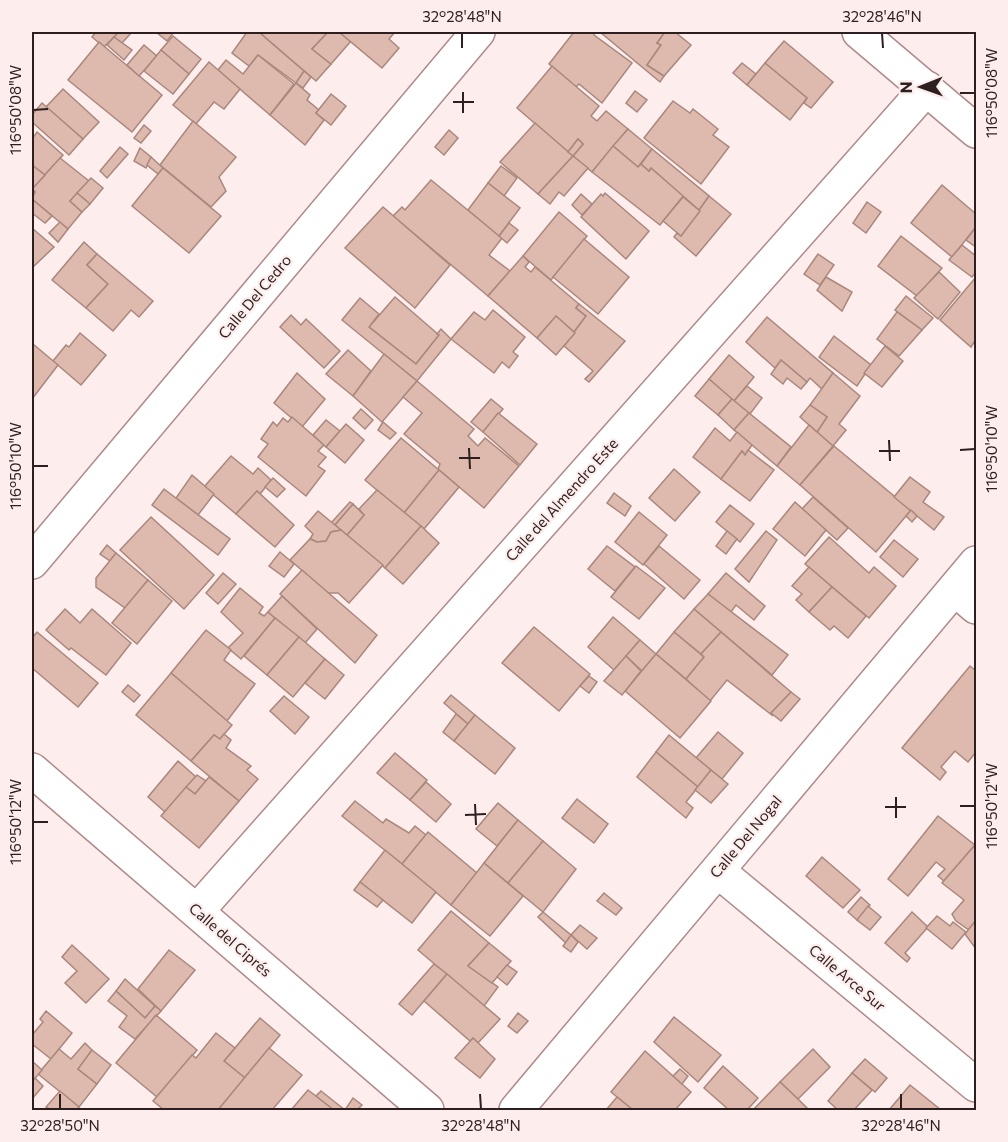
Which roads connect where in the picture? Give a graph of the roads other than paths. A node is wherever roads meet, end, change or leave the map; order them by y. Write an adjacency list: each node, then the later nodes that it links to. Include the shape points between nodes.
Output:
1 (478, 32): 5 (street, Calle Del Cedro)
2 (858, 32): 3 (street)
3 (927, 88): 4 (street); 10 (street, Calle del Almendro Este)
4 (976, 131)
5 (32, 562)
6 (976, 563): 7 (street, Calle Del Nogal)
7 (966, 598): 9 (street, Calle Del Nogal)
8 (32, 770): 10 (street, Calle del Ciprés)
9 (718, 871): 11 (street, Calle Arce Sur); 13 (street, Calle Del Nogal)
10 (197, 911): 12 (street, Calle del Ciprés)
11 (976, 1085)
12 (427, 1110)
13 (516, 1110)

